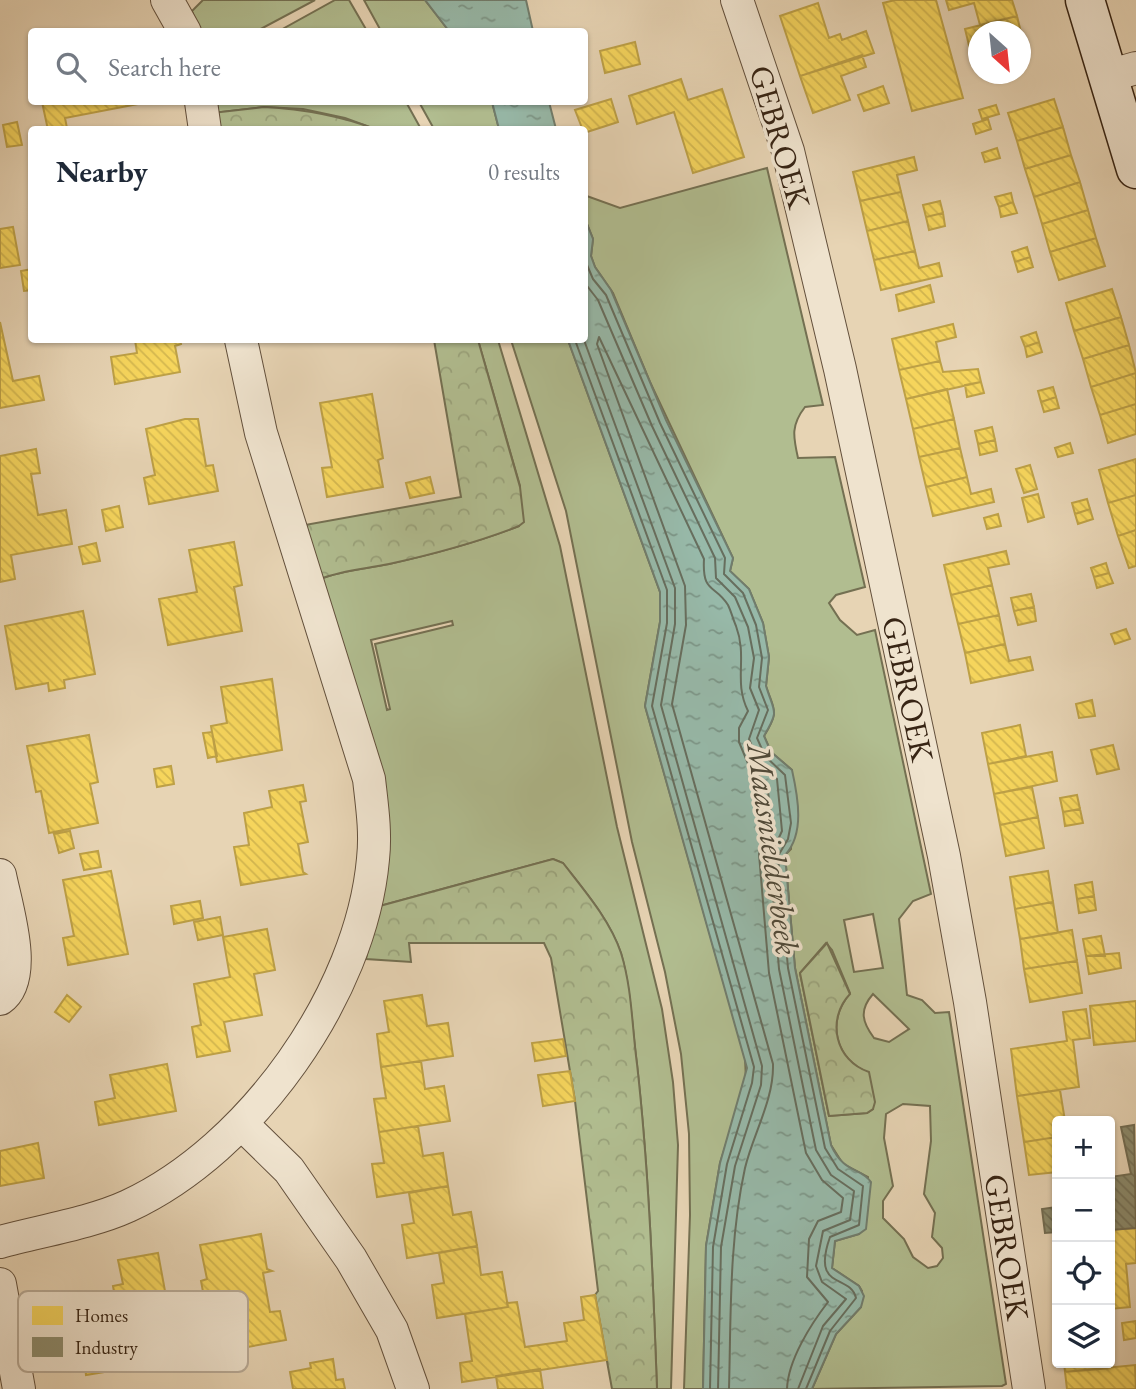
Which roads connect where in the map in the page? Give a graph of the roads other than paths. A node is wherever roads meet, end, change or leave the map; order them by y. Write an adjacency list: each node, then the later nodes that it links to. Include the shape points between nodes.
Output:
1 (167, 0): 4 (street)
2 (737, 0): 17 (street, GEBROEK, via 791,164 840,369 941,842 970,1002)
3 (1085, 0): 5 (street)
4 (183, 28)
5 (1122, 72): 8 (street)
6 (201, 105): 7 (street)
7 (204, 126)
8 (1136, 169)
9 (242, 343): 12 (street, via 261,433 369,779 374,819 373,860 345,964 307,1042)
10 (0, 875): 11 (street, via 17,965)
11 (0, 999)
12 (243, 1125): 13 (street, via 179,1175 127,1206); 16 (street, via 289,1170 351,1259 392,1330)
13 (0, 1242)
14 (0, 1284): 15 (street)
15 (19, 1389)
16 (414, 1389)
17 (1028, 1389)

